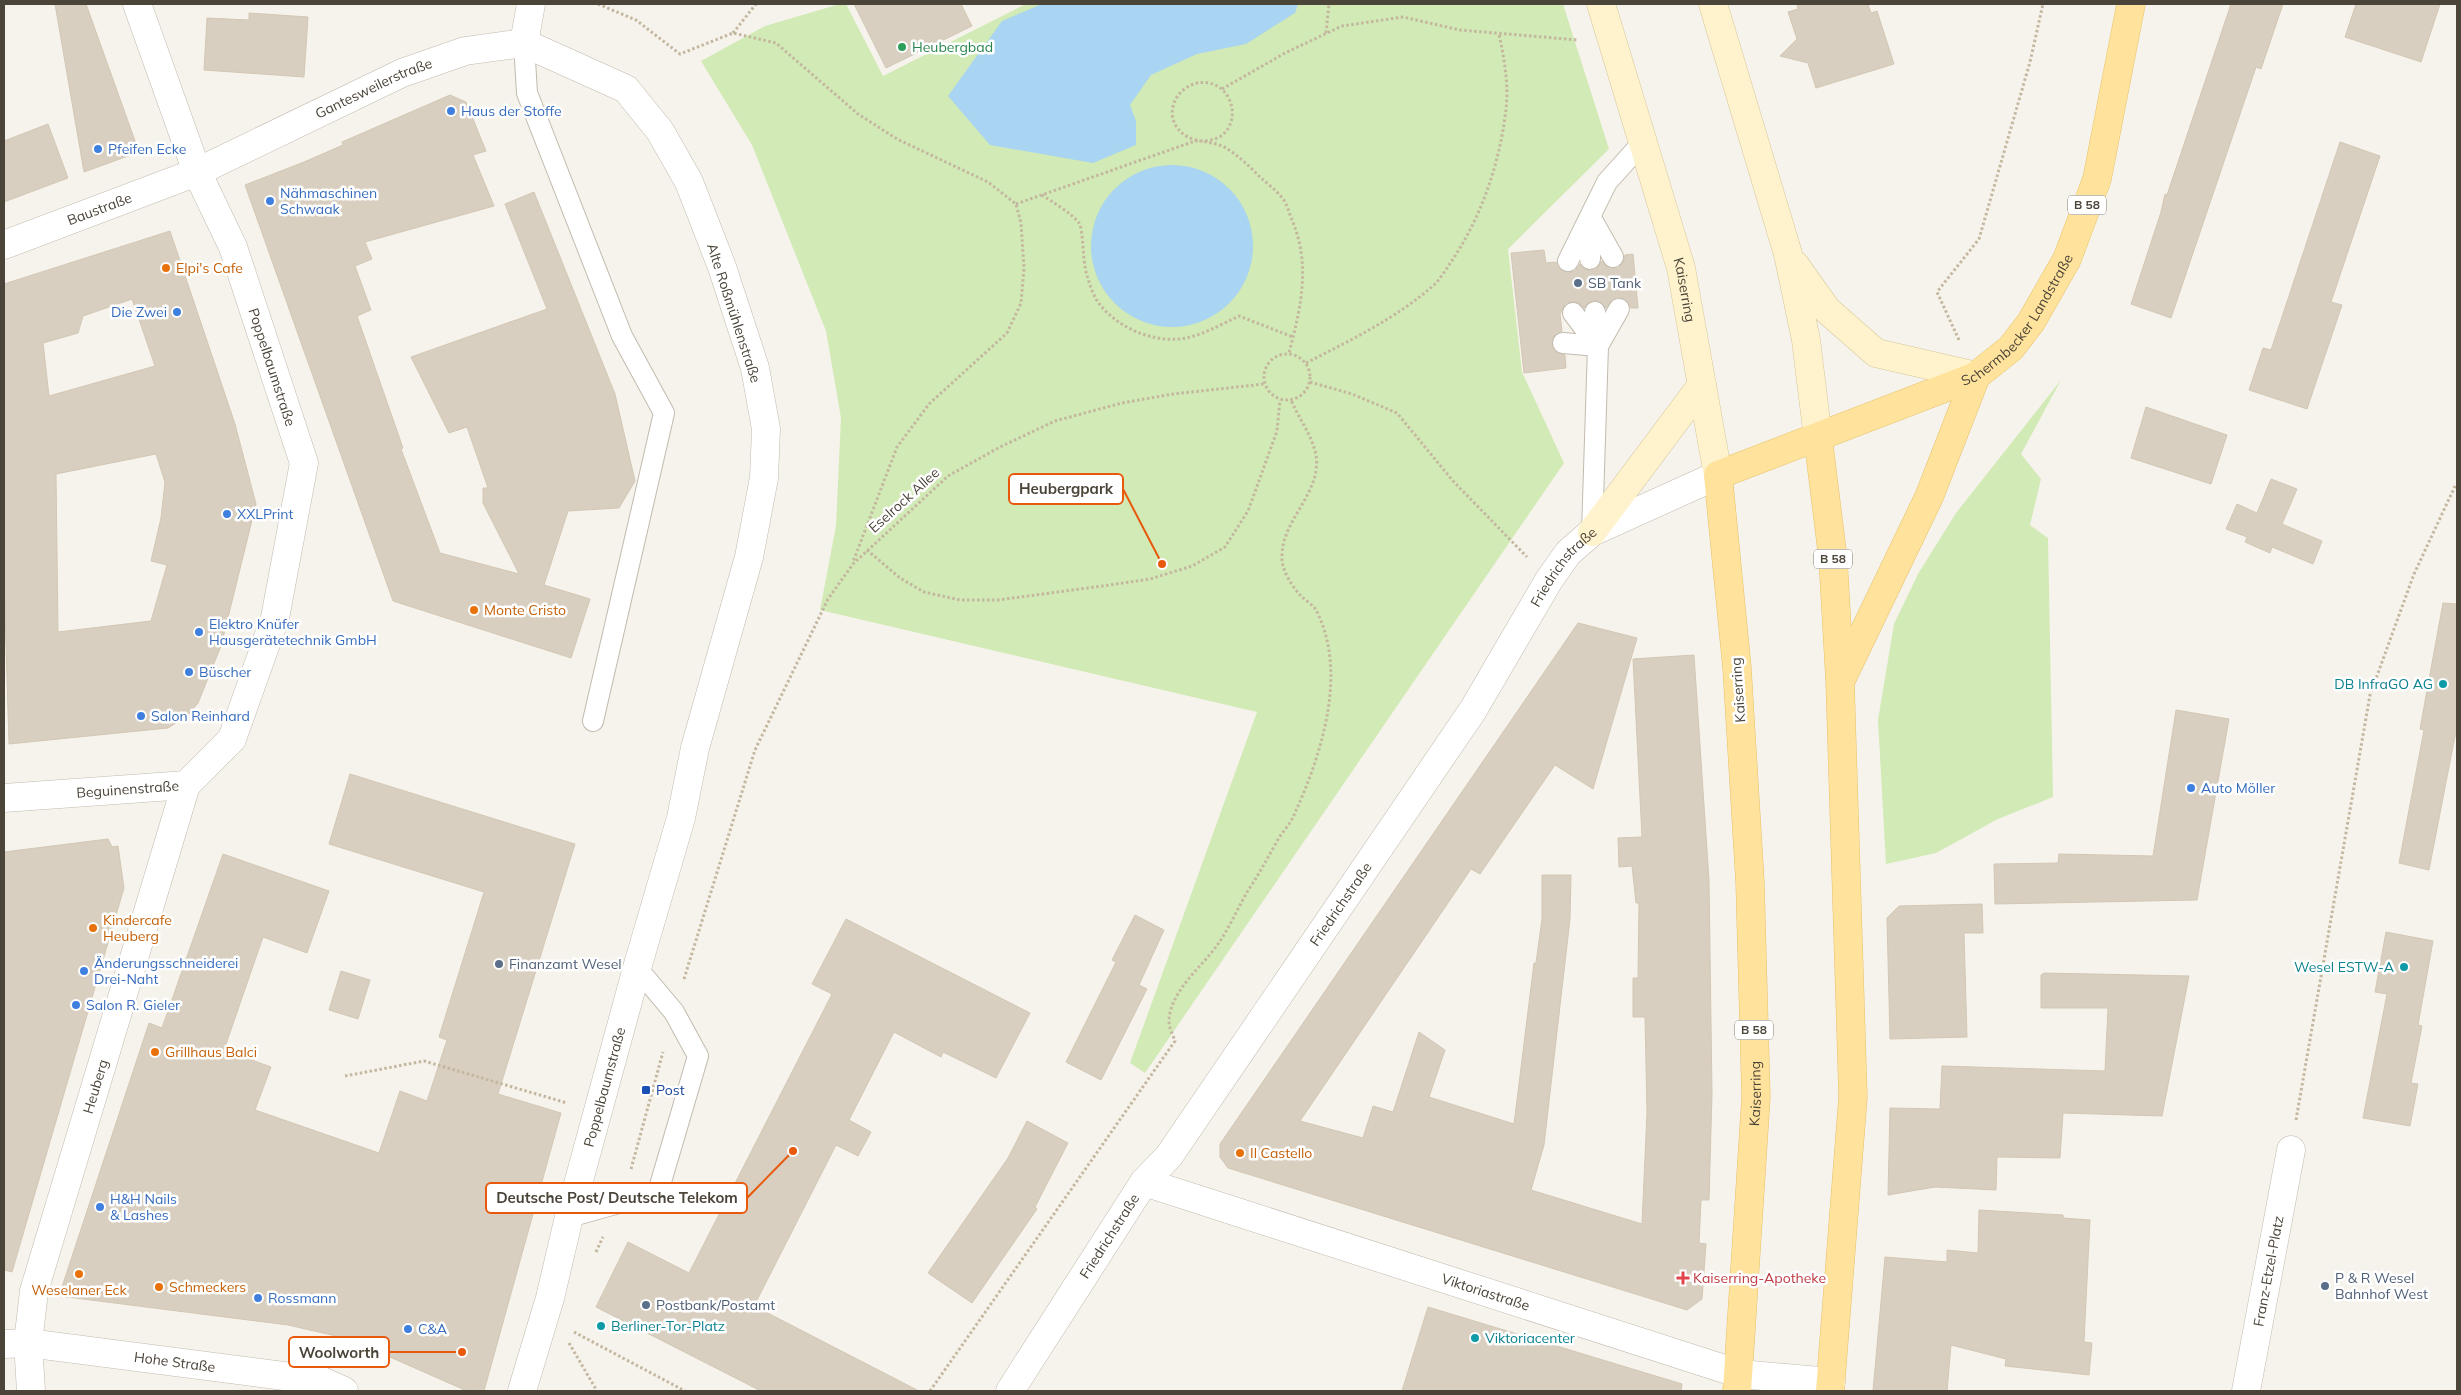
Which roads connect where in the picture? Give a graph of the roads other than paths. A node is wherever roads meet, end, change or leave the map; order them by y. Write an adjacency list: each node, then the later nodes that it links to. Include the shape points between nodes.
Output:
1 (137, 4): 8 (street, Poppelbaumstraße)
2 (531, 4): 6 (street)
3 (1601, 4): 7 (main road, Kaiserring)
4 (1713, 4): 11 (main road)
5 (2131, 4): 20 (main road, Schermbecker Landstraße / B 58, via 2097,179 2067,259 2016,342)
6 (524, 43): 8 (street, Gantesweilerstraße, via 465,51 402,73); 26 (lane, via 528,93 622,336 664,413); 28 (street, Alte Roßmühlenstraße, via 626,89 660,131 689,182 722,267 755,368 766,429 764,478 749,557 695,748)
7 (1643, 142): 9 (lane, via 1606,182); 21 (main road, Kaiserring, via 1681,268)
8 (197, 172): 10 (street, Baustraße); 27 (street, Poppelbaumstraße, via 233,247 304,463 275,618)
9 (1591, 218): 12 (lane); 13 (lane); 14 (lane)
10 (4, 245)
11 (1788, 254): 20 (main road, via 1827,310 1876,353); 22 (main road, via 1806,340)
12 (1613, 257)
13 (1590, 259)
14 (1568, 261)
15 (1619, 309): 19 (lane)
16 (1595, 312): 19 (lane)
17 (1573, 313): 19 (lane)
18 (1563, 343): 19 (lane)
19 (1598, 346): 24 (lane)
20 (1976, 376): 22 (main road, Schermbecker Landstraße / B 58); 25 (main road, B 58, via 1929,497)
21 (1702, 385): 23 (main road, Kaiserring); 24 (main road)
22 (1818, 438): 23 (main road, Schermbecker Landstraße / B 58); 25 (main road, B 58, via 1833,559)
23 (1718, 475): 24 (street, Friedrichstraße); 36 (main road, Kaiserring / B 58, via 1737,668 1749,863 1756,1097)
24 (1592, 532): 33 (street, Friedrichstraße, via 1568,553 1549,580 1473,710 1169,1156)
25 (1840, 681): 37 (main road, B 58, via 1853,1097)
26 (593, 721)
27 (232, 739): 29 (street, Beguinenstraße)
28 (689, 783): 31 (street, Poppelbaumstraße)
29 (186, 785): 30 (street, Beguinenstraße); 35 (street, Heuberg)
30 (4, 798)
31 (637, 968): 34 (street, Poppelbaumstraße); 34 (lane, via 674,1012 698,1056 658,1192)
32 (2291, 1150): 42 (street, Franz-Etzel-Platz)
33 (1144, 1182): 36 (street, Viktoriastraße); 41 (street, Friedrichstraße)
34 (569, 1217): 40 (street, Poppelbaumstraße, via 550,1298)
35 (16, 1344): 38 (street, Heuberg); 39 (street, Hohe Straße, via 322,1381)
36 (1739, 1382): 37 (street, Viktoriastraße)
37 (1831, 1387)
38 (31, 1391)
39 (344, 1391)
40 (522, 1391)
41 (1010, 1391)
42 (2246, 1391)

